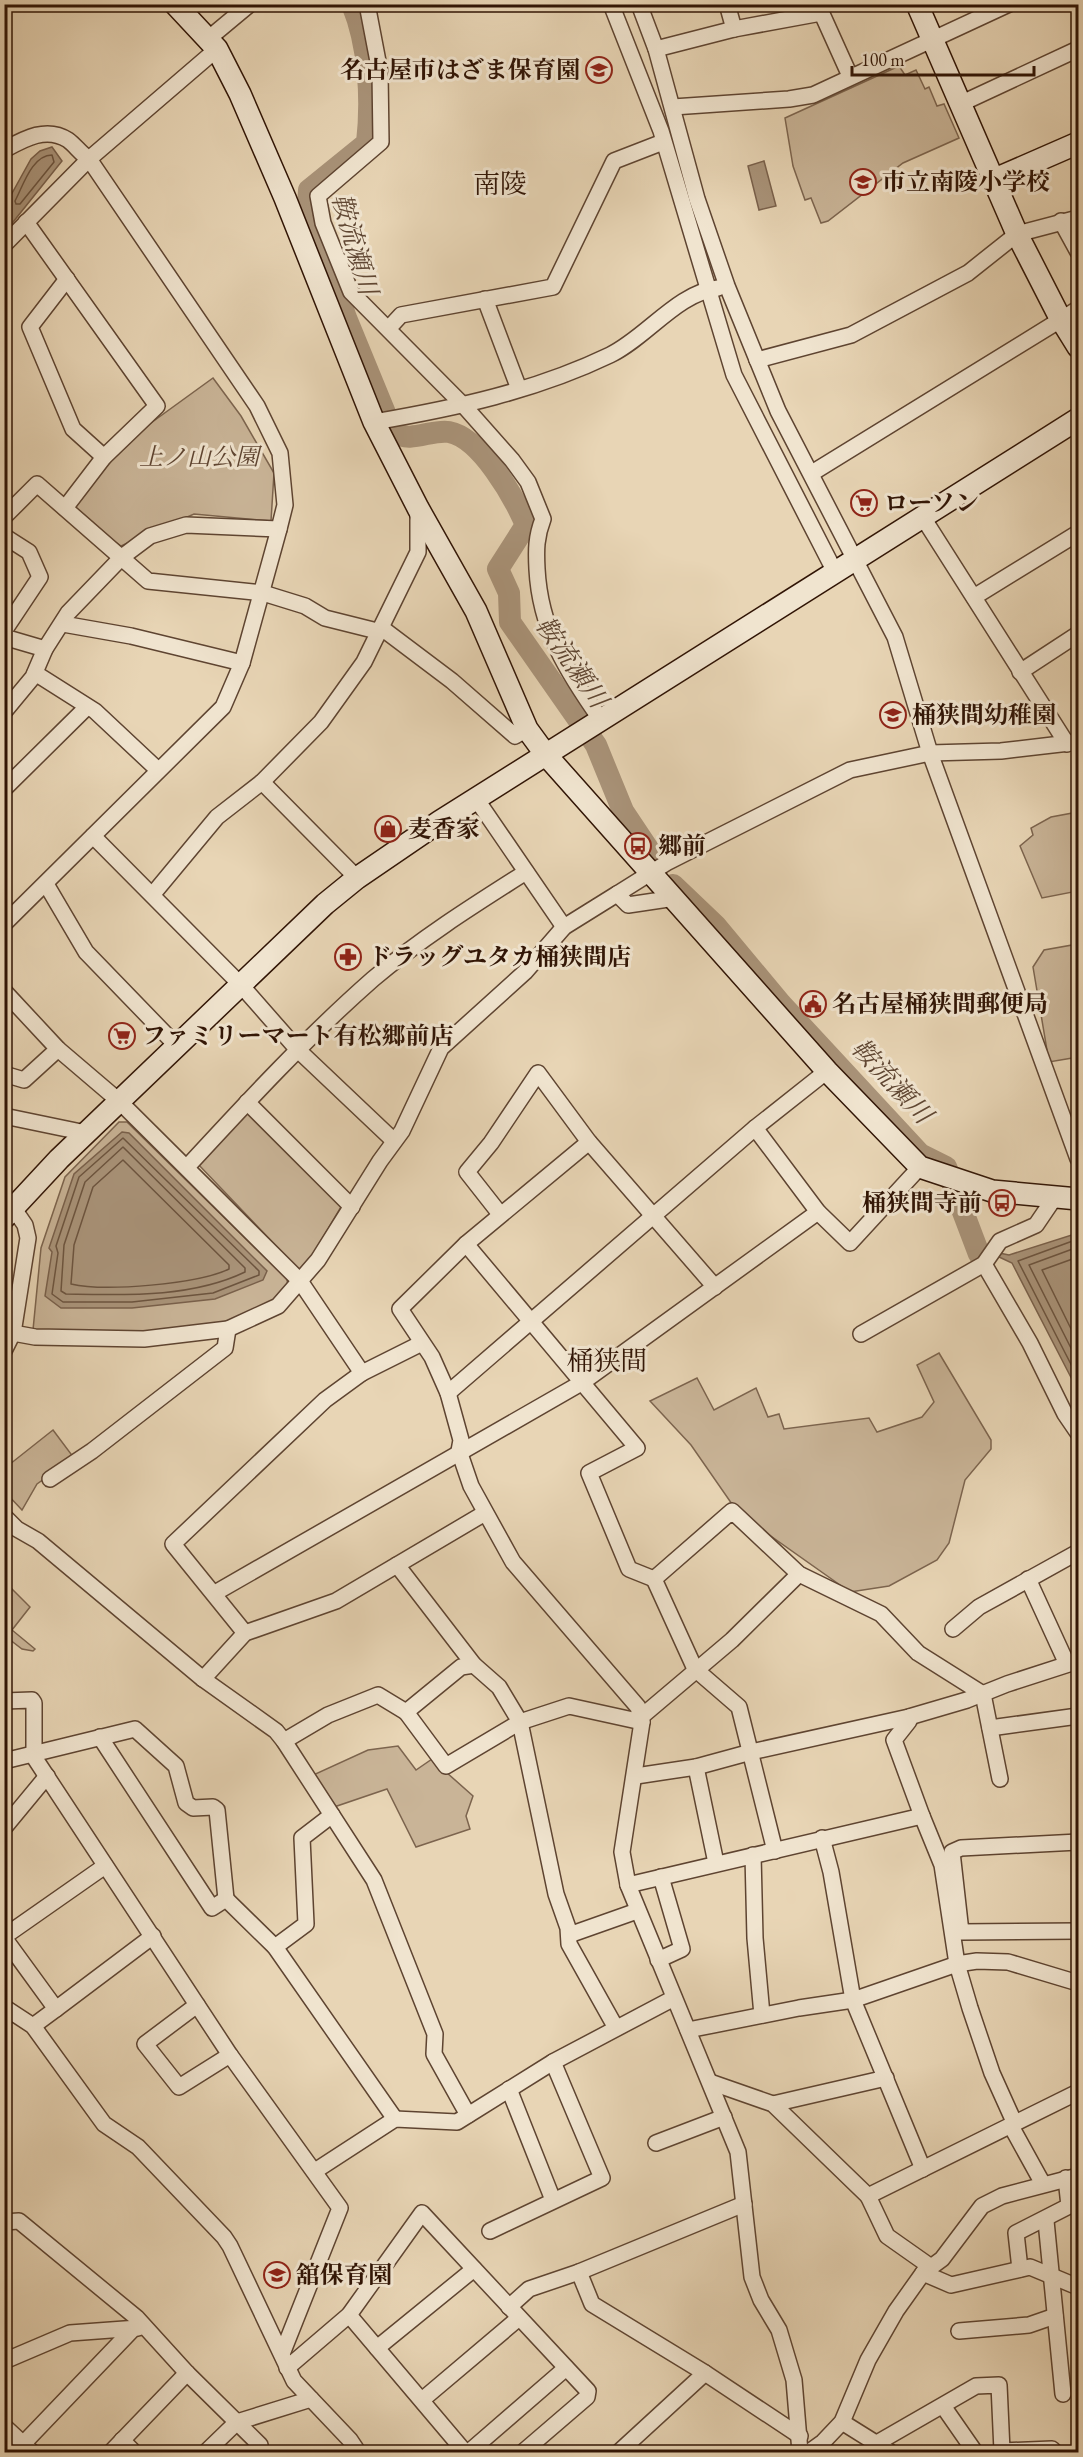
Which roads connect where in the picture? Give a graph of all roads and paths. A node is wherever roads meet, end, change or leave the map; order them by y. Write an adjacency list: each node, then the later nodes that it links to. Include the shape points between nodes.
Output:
1 (175, 4): 12 (street)
2 (250, 4): 12 (street)
3 (367, 4): 34 (street, via 380,72 381,142 325,188 318,196 318,208 351,292)
4 (611, 4): 18 (street)
5 (639, 4): 13 (street)
6 (727, 4): 10 (street)
7 (917, 4): 11 (street)
8 (1009, 4): 11 (street)
9 (820, 9): 10 (street); 15 (street)
10 (734, 29): 13 (street)
11 (932, 40): 15 (street); 16 (street)
12 (212, 44): 21 (street); 40 (street, via 240,94 285,198)
13 (656, 49): 17 (street)
14 (1078, 49): 16 (street)
15 (850, 76): 17 (street, via 813,95)
16 (960, 104): 22 (street)
17 (673, 106): 30 (street, via 697,199)
18 (663, 142): 31 (street); 32 (street, via 614,161 553,287)
19 (1078, 143): 22 (street)
20 (4, 150): 21 (street, via 42,133 69,141)
21 (89, 159): 25 (street); 47 (street, via 257,406 280,453 285,505)
22 (993, 180): 26 (street)
23 (1078, 218): 24 (street)
24 (1062, 221): 26 (street); 28 (street)
25 (26, 222): 27 (street); 29 (street)
26 (1017, 234): 33 (street); 36 (street, via 968,273 850,335)
27 (4, 245)
28 (1078, 252)
29 (68, 279): 41 (street, via 30,327 73,429); 41 (street, via 157,406)
30 (727, 286): 31 (street); 36 (street)
31 (709, 289): 37 (street, via 679,305 622,349 561,378); 52 (street, via 734,375)
32 (485, 299): 34 (street, via 401,315); 37 (street)
33 (1069, 314): 35 (street); 42 (street)
34 (389, 328): 38 (street)
35 (1078, 347)
36 (758, 360): 42 (street, via 778,411)
37 (519, 389): 38 (street)
38 (465, 406): 40 (street); 66 (street, via 528,482 543,519 536,537 539,599)
39 (1078, 419): 45 (street)
40 (374, 422): 44 (street)
41 (104, 458): 43 (street)
42 (812, 472): 51 (street)
43 (65, 508): 46 (street, via 37,484); 50 (street)
44 (418, 508): 56 (street, via 418,552); 67 (street, via 476,611)
45 (922, 516): 51 (street); 54 (street)
46 (4, 517)
47 (279, 529): 50 (street, via 186,525 150,536); 53 (street)
48 (1078, 533): 54 (street)
49 (4, 536): 57 (street, via 29,552 40,577)
50 (122, 557): 53 (street, via 147,581); 55 (street, via 68,613)
51 (855, 559): 52 (street); 69 (street, via 895,636)
52 (835, 572): 66 (street)
53 (263, 593): 56 (street, via 305,606 324,618); 61 (street)
54 (974, 597): 62 (street)
55 (63, 624): 60 (street); 61 (street)
56 (382, 630): 67 (street, via 452,681 515,736); 72 (street, via 321,722)
57 (4, 631)
58 (1078, 634): 62 (street)
59 (4, 637): 60 (street)
60 (45, 649): 63 (street)
61 (242, 663): 71 (street, via 224,707)
62 (1020, 672): 68 (street)
63 (35, 673): 64 (street); 65 (street)
64 (87, 707): 71 (street); 73 (street)
65 (4, 712)
66 (590, 727): 70 (street)
67 (527, 729): 70 (street)
68 (1073, 743): 69 (street, via 1002,751)
69 (930, 753): 77 (street, via 850,770); 99 (street)
70 (546, 755): 74 (street); 77 (street)
71 (158, 770): 75 (street)
72 (262, 782): 78 (street); 80 (street, via 217,817)
73 (5, 787)
74 (477, 800): 76 (street); 78 (street)
75 (93, 836): 79 (street); 80 (street)
76 (526, 872): 84 (street); 89 (street, via 412,949)
77 (651, 873): 81 (street); 82 (street)
78 (357, 878): 85 (street)
79 (46, 884): 83 (street); 87 (street, via 86,952)
80 (153, 894): 85 (street)
81 (617, 894): 82 (street, via 628,905); 84 (street)
82 (675, 898): 90 (street)
83 (4, 924)
84 (564, 927): 97 (street, via 525,972 441,1048 402,1131)
85 (240, 984): 87 (street); 89 (street)
86 (4, 991): 88 (street)
87 (176, 1045): 92 (street)
88 (58, 1049): 91 (street, via 24,1080); 92 (street)
89 (298, 1050): 93 (street); 97 (street)
90 (828, 1071): 95 (street); 101 (street)
91 (4, 1074)
92 (119, 1101): 96 (street); 100 (street)
93 (247, 1102): 100 (street); 104 (street)
94 (4, 1116): 96 (street)
95 (755, 1128): 105 (street); 108 (street)
96 (86, 1133): 106 (street)
97 (393, 1140): 104 (street)
98 (589, 1142): 107 (street); 107 (street, via 538,1074 467,1172); 108 (street)
99 (1078, 1159)
100 (187, 1167): 111 (street)
101 (929, 1171): 102 (street, via 992,1191); 105 (street, via 850,1243)
102 (1055, 1197): 103 (street); 110 (street, via 1036,1225 1000,1241)
103 (1078, 1199)
104 (352, 1207): 111 (street)
105 (818, 1212): 112 (street)
106 (9, 1214): 115 (street, via 25,1225 28,1238)
107 (500, 1214): 109 (street)
108 (655, 1217): 112 (street); 113 (street)
109 (466, 1244): 113 (street); 117 (street, via 400,1309)
110 (984, 1264): 116 (street); 122 (street)
111 (300, 1281): 114 (street, via 278,1306); 119 (street)
112 (715, 1287): 120 (street)
113 (530, 1322): 120 (street); 121 (street)
114 (228, 1329): 115 (street, via 144,1339); 124 (street, via 225,1348)
115 (13, 1333): 118 (street)
116 (861, 1334)
117 (422, 1343): 119 (street); 121 (street)
118 (4, 1351)
119 (362, 1373): 132 (street, via 325,1400 173,1544)
120 (583, 1382): 123 (street); 130 (street, via 637,1448 589,1473 629,1569)
121 (448, 1393): 123 (street, via 461,1440)
122 (1078, 1433)
123 (459, 1451): 125 (street); 132 (street)
124 (50, 1479)
125 (485, 1513): 128 (street); 144 (street, via 513,1562 619,1682)
126 (4, 1516): 138 (street)
127 (1078, 1552): 131 (street)
128 (397, 1565): 134 (street, via 336,1601); 136 (street)
129 (799, 1574): 130 (street, via 732,1511); 137 (street, via 732,1640); 139 (street, via 881,1614 918,1653)
130 (654, 1580): 137 (street)
131 (1028, 1580): 133 (street, via 980,1607); 135 (street)
132 (215, 1593): 134 (street)
133 (953, 1629)
134 (245, 1634): 138 (street)
135 (1072, 1663): 139 (street)
136 (474, 1665): 141 (street, via 461,1667); 145 (street, via 499,1687)
137 (695, 1669): 144 (street); 150 (street, via 739,1707)
138 (203, 1679): 148 (street, via 276,1731)
139 (983, 1694): 143 (street); 146 (street)
140 (4, 1701): 149 (street, via 34,1703)
141 (405, 1713): 145 (street, via 446,1766); 148 (street, via 378,1695 328,1714)
142 (1078, 1716): 146 (street)
143 (909, 1717): 150 (street); 157 (street, via 894,1740)
144 (642, 1719): 145 (street, via 569,1706); 154 (street)
145 (520, 1722): 170 (street, via 556,1894)
146 (990, 1728): 155 (street)
147 (100, 1737): 149 (street); 167 (street, via 212,1908); 167 (street, via 135,1729 176,1766 186,1803 193,1808 218,1810)
148 (284, 1741): 156 (street)
149 (34, 1752): 151 (street); 153 (street)
150 (751, 1752): 152 (street); 161 (street)
151 (4, 1761)
152 (696, 1767): 154 (street); 163 (street)
153 (47, 1776): 158 (street); 164 (street)
154 (636, 1776): 166 (street, via 622,1852)
155 (1000, 1779)
156 (332, 1815): 172 (street, via 302,1838 306,1924); 192 (street, via 374,1880 435,2034 434,2054)
157 (922, 1816): 159 (street); 174 (street, via 942,1865)
158 (4, 1828)
159 (822, 1838): 161 (street); 177 (street)
160 (1078, 1842): 169 (street, via 961,1848 952,1852 961,1932)
161 (775, 1851): 162 (street)
162 (753, 1855): 163 (street); 181 (street)
163 (716, 1863): 165 (street)
164 (105, 1866): 171 (street); 180 (street, via 5,1936)
165 (661, 1877): 166 (street); 173 (street, via 682,1949)
166 (628, 1885): 168 (street)
167 (226, 1899): 172 (street)
168 (637, 1911): 170 (street); 173 (street)
169 (1078, 1931)
170 (569, 1935): 183 (street, via 569,1944)
171 (153, 1936): 178 (street); 180 (street)
172 (275, 1947): 194 (street)
173 (658, 1960): 176 (street)
174 (957, 1964): 175 (street, via 1008,1962); 177 (street); 195 (street)
175 (1078, 1983)
176 (674, 1998): 183 (street); 184 (street)
177 (853, 2000): 181 (street); 187 (street)
178 (197, 2005): 185 (street); 185 (street, via 146,2044 179,2087)
179 (4, 2007): 182 (street)
180 (56, 2009): 182 (street)
181 (762, 2016): 184 (street)
182 (33, 2026): 220 (street, via 104,2124 138,2147 231,2246)
183 (616, 2028): 186 (street)
184 (688, 2030): 188 (street)
185 (230, 2055): 198 (street)
186 (553, 2062): 189 (street); 202 (street, via 602,2178)
187 (886, 2078): 191 (street); 197 (street)
188 (710, 2082): 191 (street); 193 (street)
189 (509, 2088): 192 (street); 202 (street)
190 (1078, 2092): 195 (street)
191 (773, 2104): 201 (street)
192 (468, 2115): 194 (street, via 457,2122)
193 (724, 2117): 196 (street); 203 (street, via 738,2152)
194 (395, 2119): 198 (street)
195 (1013, 2125): 197 (street); 200 (street)
196 (656, 2143)
197 (923, 2169): 201 (street)
198 (315, 2171): 220 (street, via 340,2208)
199 (1072, 2177): 200 (street); 204 (street, via 1070,2206)
200 (1043, 2184): 209 (street, via 982,2206 942,2259)
201 (868, 2196): 209 (street, via 887,2235)
202 (553, 2200): 206 (street)
203 (744, 2204): 210 (street); 231 (street, via 752,2277 779,2330 794,2380)
204 (1046, 2220): 208 (street, via 1016,2233); 211 (street)
205 (4, 2222): 216 (street, via 19,2221 94,2280)
206 (490, 2231)
207 (474, 2269): 213 (street); 214 (street, via 422,2213); 218 (street)
208 (1020, 2269): 209 (street, via 951,2285); 211 (street, via 1030,2267)
209 (927, 2270): 229 (street, via 896,2310 867,2360)
210 (579, 2272): 213 (street, via 529,2289); 223 (street, via 592,2304)
211 (1050, 2274): 212 (street); 215 (street)
212 (1078, 2288)
213 (514, 2312): 221 (street); 226 (street)
214 (349, 2315): 218 (street); 220 (street)
215 (1055, 2316): 217 (street, via 1029,2325); 224 (street)
216 (138, 2328): 219 (street, via 70,2333); 222 (street); 234 (street)
217 (959, 2331)
218 (377, 2348): 226 (street)
219 (4, 2359)
220 (284, 2361): 225 (street, via 294,2381)
221 (566, 2368): 241 (street); 242 (street, via 588,2391 587,2397)
222 (187, 2373): 228 (street); 232 (street)
223 (705, 2373): 231 (street); 243 (street)
224 (1063, 2394)
225 (311, 2399): 228 (street); 240 (street)
226 (422, 2400): 241 (street)
227 (943, 2406): 233 (street); 236 (street, via 976,2386 999,2385); 247 (street)
228 (237, 2422): 235 (street); 239 (street)
229 (842, 2422): 233 (street); 245 (street)
230 (4, 2427): 234 (street)
231 (800, 2436): 244 (street)
232 (122, 2440): 237 (street); 238 (street)
233 (877, 2443): 246 (street)
234 (27, 2448)
235 (262, 2450)
236 (1002, 2451): 247 (street); 248 (street)
237 (111, 2452)
238 (135, 2452)
239 (206, 2452)
240 (358, 2452)
241 (467, 2452)
242 (523, 2452)
243 (619, 2452)
244 (800, 2452)
245 (809, 2452)
246 (890, 2452)
247 (975, 2452)
248 (1055, 2452)

